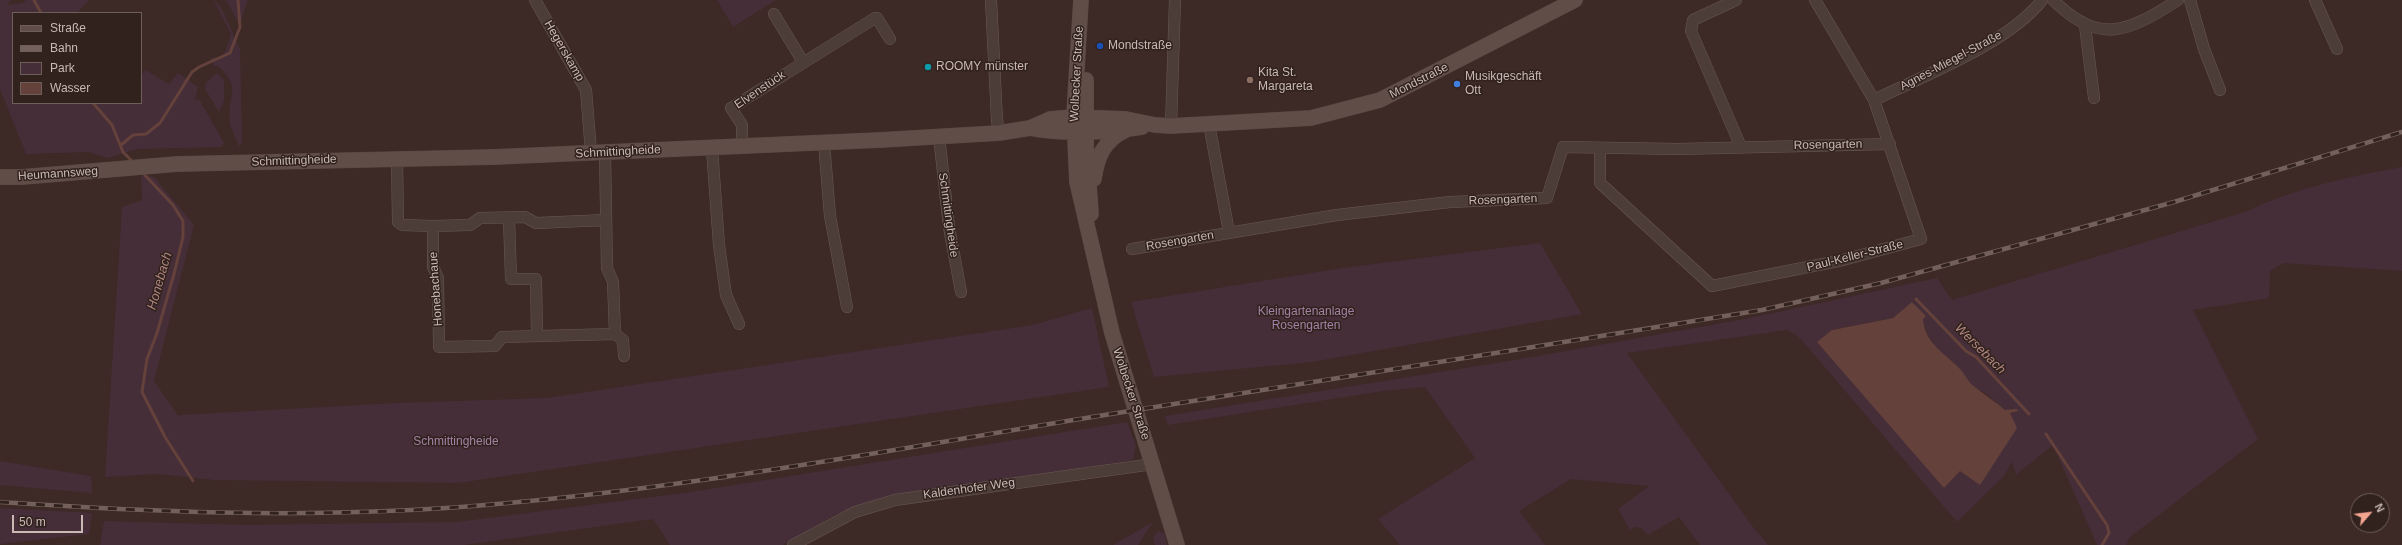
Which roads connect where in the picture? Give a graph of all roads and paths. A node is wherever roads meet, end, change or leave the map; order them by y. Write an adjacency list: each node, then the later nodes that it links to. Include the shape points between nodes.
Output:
1 (535, 0): 35 (street, Hegerskamp, via 586,90)
2 (991, 0): 27 (street)
3 (1081, 0): 22 (street, Wolbecker Straße)
4 (1086, 0): 22 (street, Wolbecker Straße)
5 (1175, 0): 25 (street)
6 (1575, 0): 23 (street, Mondstraße, via 1380,100 1311,118)
7 (1736, 0): 32 (street, via 1693,20 1691,31)
8 (1815, 0): 21 (street, Paul-Keller-Straße)
9 (2042, 0): 21 (street, Agnes-Miegel-Straße, via 2034,11 1995,40)
10 (2053, 0): 15 (street, via 2065,12)
11 (2178, 0): 15 (street, via 2143,22 2126,29 2106,30)
12 (2190, 0): 19 (street)
13 (2315, 0): 17 (street)
14 (774, 14): 18 (street)
15 (2085, 25): 20 (street)
16 (890, 39): 18 (street, Elvenstück, via 877,18 874,18)
17 (2337, 49)
18 (803, 62): 31 (street, Elvenstück, via 731,108 742,125)
19 (2220, 90)
20 (2094, 98)
21 (1874, 100): 30 (street, Paul-Keller-Straße)
22 (1080, 124): 24 (street, Mondstraße, via 1126,119); 26 (street, Mondstraße); 27 (street, Schmittingheide, via 1050,119 1030,128); 39 (street, Wolbecker Straße); 44 (street, Wolbecker Straße, via 1077,182)
23 (1209, 124): 25 (street, Mondstraße); 43 (street, Rosengarten)
24 (1155, 125): 25 (street, Mondstraße); 26 (street, Mondstraße)
25 (1171, 126)
26 (1128, 129): 39 (street, via 1112,137 1101,150 1095,171)
27 (999, 132): 28 (street, Schmittingheide)
28 (940, 136): 29 (street, Schmittingheide); 46 (street, Schmittingheide, via 948,220)
29 (824, 143): 31 (street, Schmittingheide); 47 (street, via 830,216)
30 (1890, 144): 32 (street, Rosengarten); 34 (street, Paul-Keller-Straße, via 1921,239 1843,260 1712,286 1600,183)
31 (742, 147): 33 (street, Schmittingheide)
32 (1741, 147): 34 (street, Rosengarten)
33 (712, 148): 35 (street, Schmittingheide); 48 (street, via 725,288)
34 (1600, 149): 43 (street, Rosengarten, via 1563,147 1547,198 1450,202 1337,215)
35 (598, 151): 36 (street, Schmittingheide); 41 (street)
36 (397, 159): 37 (street, Schmittingheide, via 146,167); 42 (street, via 398,222 402,225)
37 (122, 170): 38 (street, Heumannsweg)
38 (0, 177)
39 (1092, 202): 44 (street, Wolbecker Straße)
40 (510, 218): 41 (street, via 525,217 536,223); 42 (street, via 480,218 470,225); 50 (street, via 511,279 536,279)
41 (606, 220): 49 (street, via 607,268 614,282)
42 (433, 226): 50 (street, Honebachaue, via 433,267 438,278 439,347 495,346 502,337)
43 (1229, 232): 45 (street, Rosengarten)
44 (1090, 243): 52 (street, Wolbecker Straße, via 1112,333)
45 (1132, 249)
46 (961, 292)
47 (847, 307)
48 (739, 324)
49 (615, 334): 50 (street, Honebachaue); 51 (street, via 623,340)
50 (537, 336)
51 (624, 356)
52 (1153, 464): 53 (street, Kaldenhofer Weg, via 894,500 855,512); 54 (street, Wolbecker Straße)
53 (793, 545)
54 (1177, 545)

